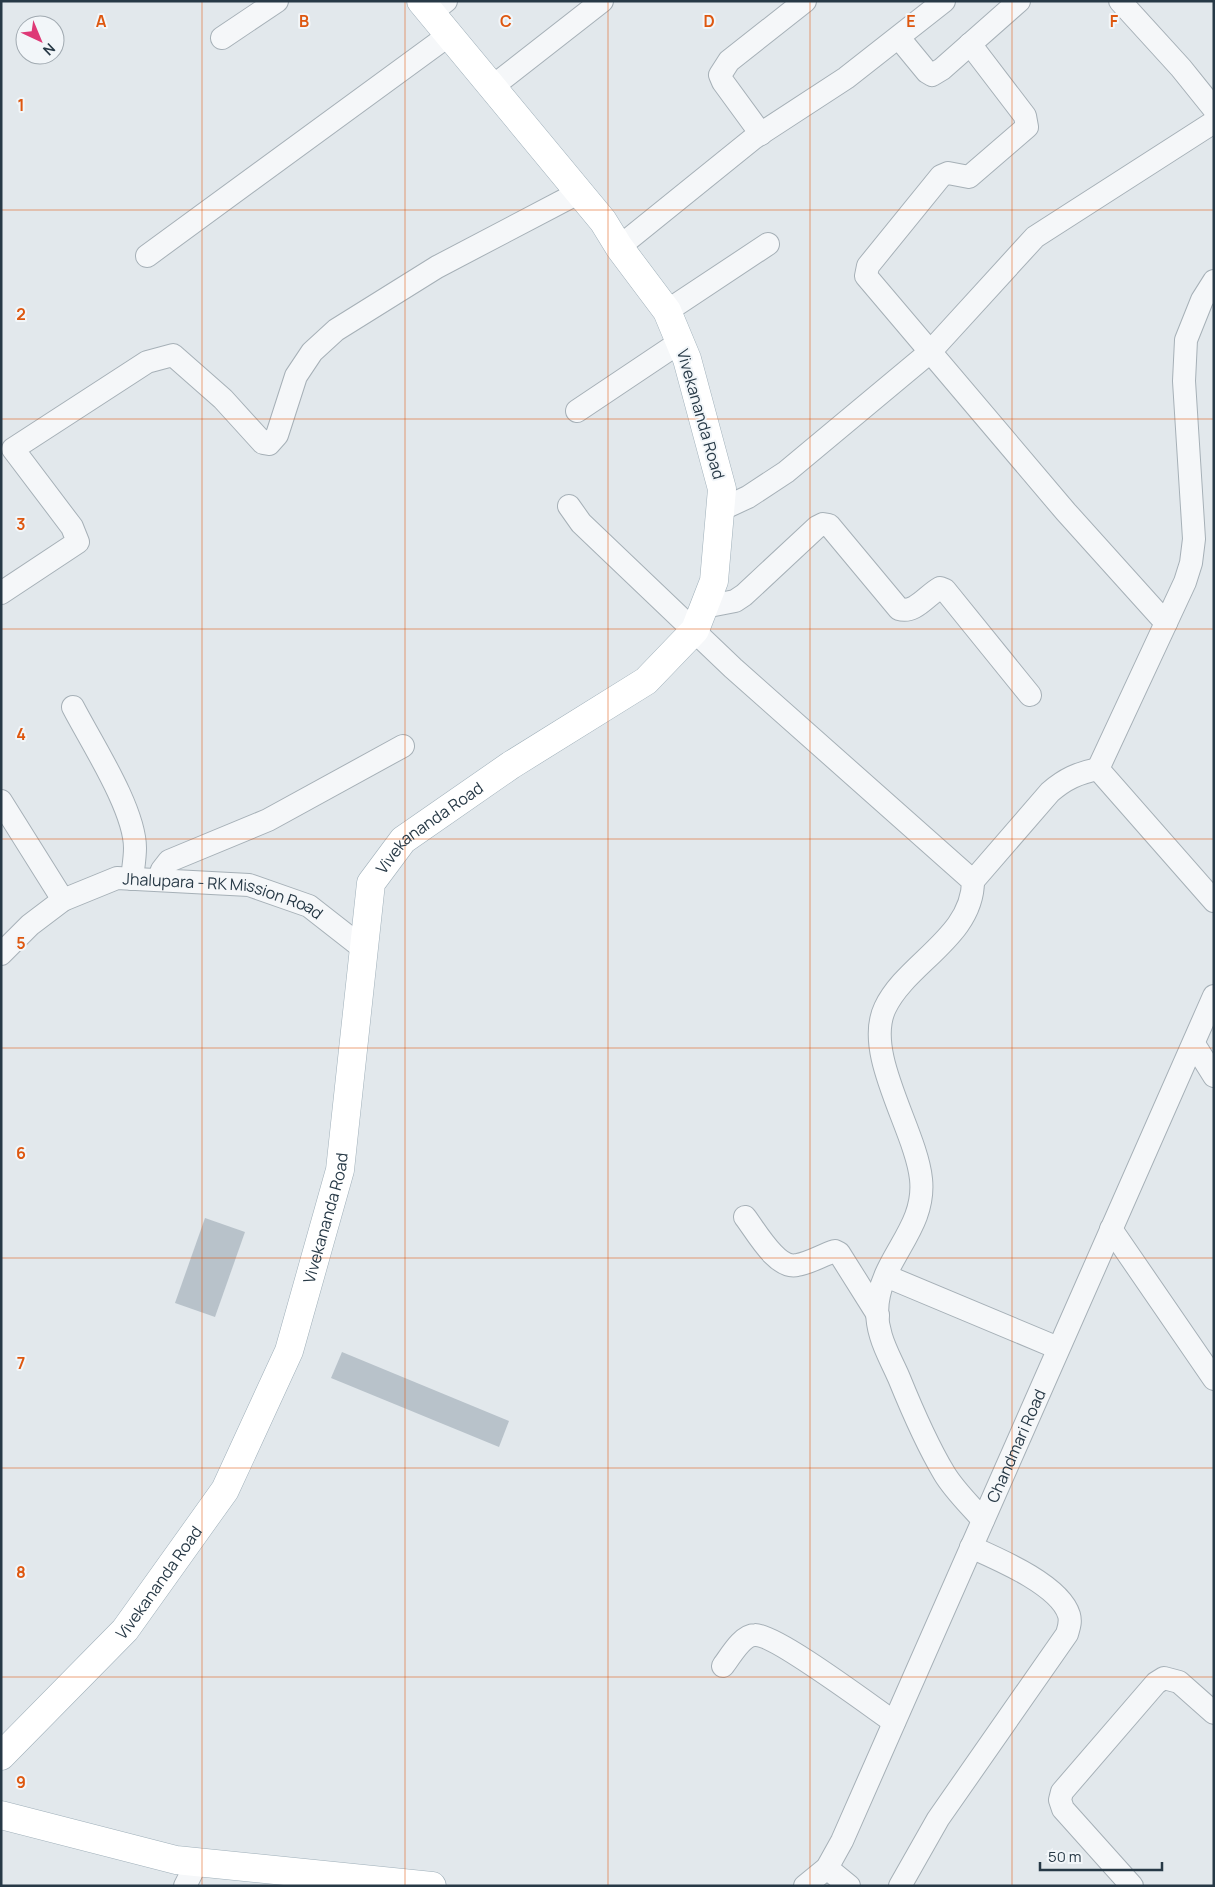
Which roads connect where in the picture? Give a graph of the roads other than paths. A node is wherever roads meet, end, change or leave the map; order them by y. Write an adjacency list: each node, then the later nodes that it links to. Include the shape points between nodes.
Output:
1 (277, 1): 9 (street)
2 (602, 1): 12 (street)
3 (805, 1): 15 (street, via 729,61 720,75)
4 (944, 1): 10 (street)
5 (1018, 1): 11 (street)
6 (1120, 1): 13 (street)
7 (432, 5): 8 (main road, Vivekananda Road)
8 (449, 35): 12 (main road, Vivekananda Road); 19 (street)
9 (222, 38)
10 (899, 38): 11 (street, via 932,74); 15 (street, via 846,78)
11 (970, 44): 23 (street, via 1025,116 1027,126 969,177 948,173 942,176 866,271 869,280)
12 (492, 87): 16 (main road, Vivekananda Road)
13 (1214, 110)
14 (1214, 122): 23 (street, via 1035,237)
15 (761, 134): 18 (street)
16 (580, 192): 18 (main road, Vivekananda Road); 27 (street, via 437,267 336,330 312,352 296,376 277,435 269,444 263,443 223,399 173,355 147,362 13,449 72,527 78,542)
17 (768, 244): 21 (street)
18 (619, 247): 21 (main road, Vivekananda Road)
19 (147, 256)
20 (1214, 280): 29 (street, via 1186,340 1184,381 1194,540 1185,582)
21 (667, 311): 22 (main road, Vivekananda Road)
22 (680, 342): 24 (street); 26 (main road, Vivekananda Road, via 688,358 722,488)
23 (930, 352): 26 (street, via 786,472 748,497); 29 (street)
24 (577, 411)
25 (569, 506): 28 (street, via 581,523)
26 (720, 510): 28 (main road, Vivekananda Road, via 714,580)
27 (1, 593)
28 (699, 618): 30 (street, via 735,601 817,527 829,525 899,609 912,609 940,588 945,590); 37 (street, via 734,668); 40 (main road, Vivekananda Road, via 646,680 511,765 403,840 371,883)
29 (1166, 624): 33 (street)
30 (1030, 695)
31 (73, 707): 35 (street, via 132,826 135,847)
32 (403, 746): 36 (street, via 268,820 169,861)
33 (1098, 769): 37 (street, via 1082,772 1057,786); 39 (street)
34 (1, 801): 38 (street)
35 (132, 879): 36 (street, Jhalupara - RK Mission Road); 38 (street, Jhalupara - RK Mission Road, via 117,878)
36 (158, 880): 40 (street, Jhalupara - RK Mission Road, via 249,885 309,906)
37 (972, 880): 47 (street, via 973,896 965,914 956,928 897,991 885,1008 879,1027 882,1054 921,1180 919,1208 912,1230)
38 (63, 900): 41 (street, Jhalupara - RK Mission Road, via 30,925)
39 (1214, 902)
40 (364, 949): 56 (main road, Vivekananda Road, via 340,1170 289,1350 225,1490 125,1630)
41 (1, 954)
42 (1214, 996): 43 (street, Chandmari Road)
43 (1194, 1044): 44 (street); 46 (street, Chandmari Road)
44 (1214, 1076)
45 (745, 1217): 48 (street, via 776,1258 787,1265 797,1266 830,1252 839,1253)
46 (1112, 1229): 49 (street, Chandmari Road); 50 (street)
47 (886, 1276): 48 (street, via 879,1295); 49 (street)
48 (878, 1315): 51 (street, via 881,1336 944,1474)
49 (1058, 1348): 51 (street, Chandmari Road)
50 (1214, 1379)
51 (983, 1520): 52 (street, Chandmari Road)
52 (971, 1547): 55 (street, Chandmari Road); 63 (street, via 1016,1567 1044,1586 1064,1605 1070,1623 1067,1634 938,1819)
53 (723, 1666): 55 (street, via 746,1638 755,1635 766,1638)
54 (1214, 1713): 64 (street, via 1179,1682 1164,1678 1062,1792 1063,1809)
55 (894, 1722): 58 (street, Chandmari Road, via 842,1842)
56 (1, 1756)
57 (1, 1815): 59 (main road, via 176,1860)
58 (827, 1868): 61 (street, Chandmari Road); 62 (street)
59 (191, 1874): 60 (main road)
60 (432, 1886)
61 (805, 1886)
62 (849, 1886)
63 (900, 1886)
64 (1132, 1886)

